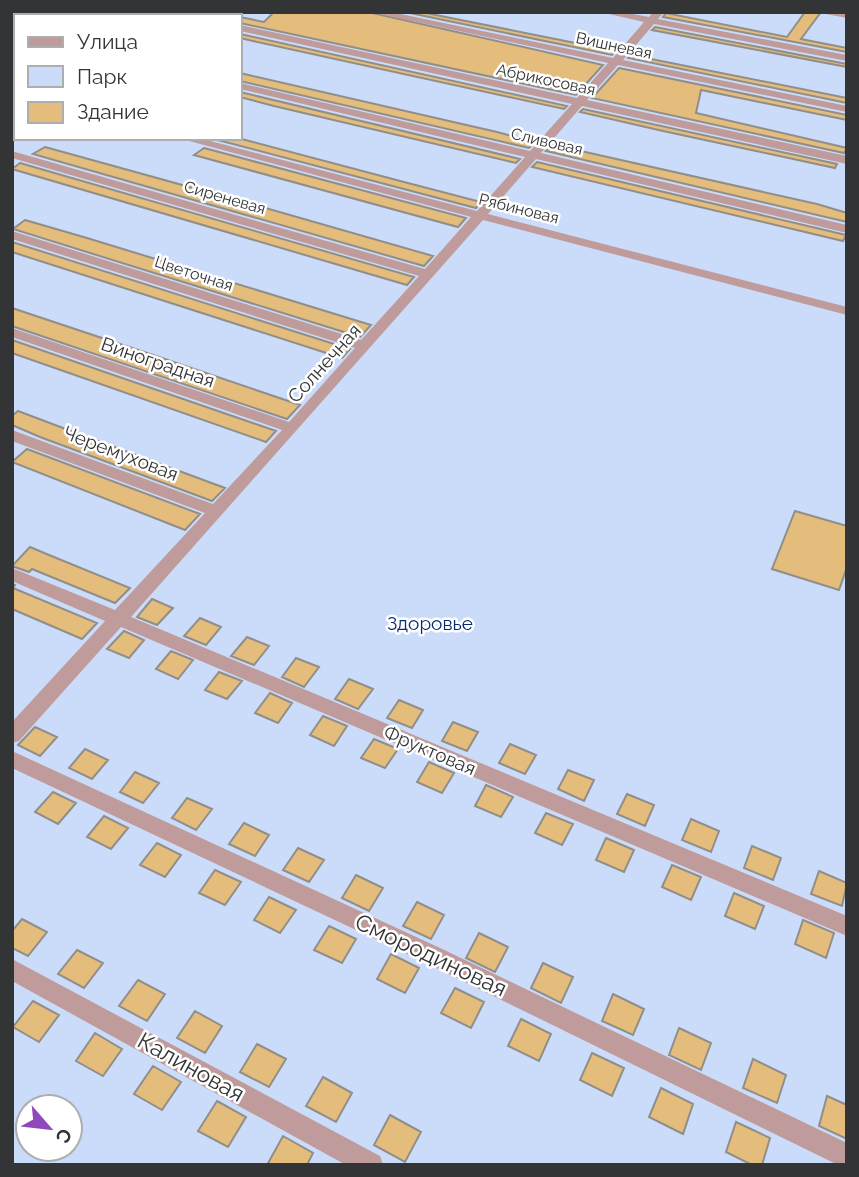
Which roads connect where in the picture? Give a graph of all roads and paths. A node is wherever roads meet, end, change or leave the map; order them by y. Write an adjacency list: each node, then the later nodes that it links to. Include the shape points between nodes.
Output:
1 (375, 12): 8 (street, Вишневая)
2 (605, 12): 5 (street)
3 (830, 12): 4 (street)
4 (847, 15)
5 (655, 17): 7 (street); 8 (street, Солнечная)
6 (242, 28): 10 (street, Абрикосовая)
7 (847, 58)
8 (615, 62): 10 (street, Солнечная); 11 (street, Вишневая)
9 (242, 86): 14 (street, Сливовая)
10 (580, 103): 14 (street, Солнечная); 15 (street, Абрикосовая)
11 (847, 109)
12 (192, 140): 16 (street, Рябиновая)
13 (12, 154): 19 (street, Сиреневая)
14 (534, 154): 16 (street, Солнечная); 17 (street, Сливовая)
15 (847, 160)
16 (481, 216): 19 (street, Солнечная); 20 (street, Рябиновая)
17 (847, 229)
18 (12, 234): 22 (street, Цветочная)
19 (428, 274): 22 (street, Солнечная)
20 (847, 311)
21 (12, 331): 23 (street, Виноградная)
22 (365, 346): 23 (street, Солнечная)
23 (292, 428): 25 (street, Солнечная)
24 (12, 435): 25 (street, Черемуховая)
25 (215, 511): 27 (street, Солнечная)
26 (12, 574): 27 (street, Фруктовая)
27 (117, 618): 28 (street, Солнечная); 30 (street, Фруктовая)
28 (12, 735)
29 (12, 759): 32 (street, Смородиновая)
30 (847, 926)
31 (12, 969): 33 (street, Калиновая)
32 (847, 1156)
33 (371, 1165)

